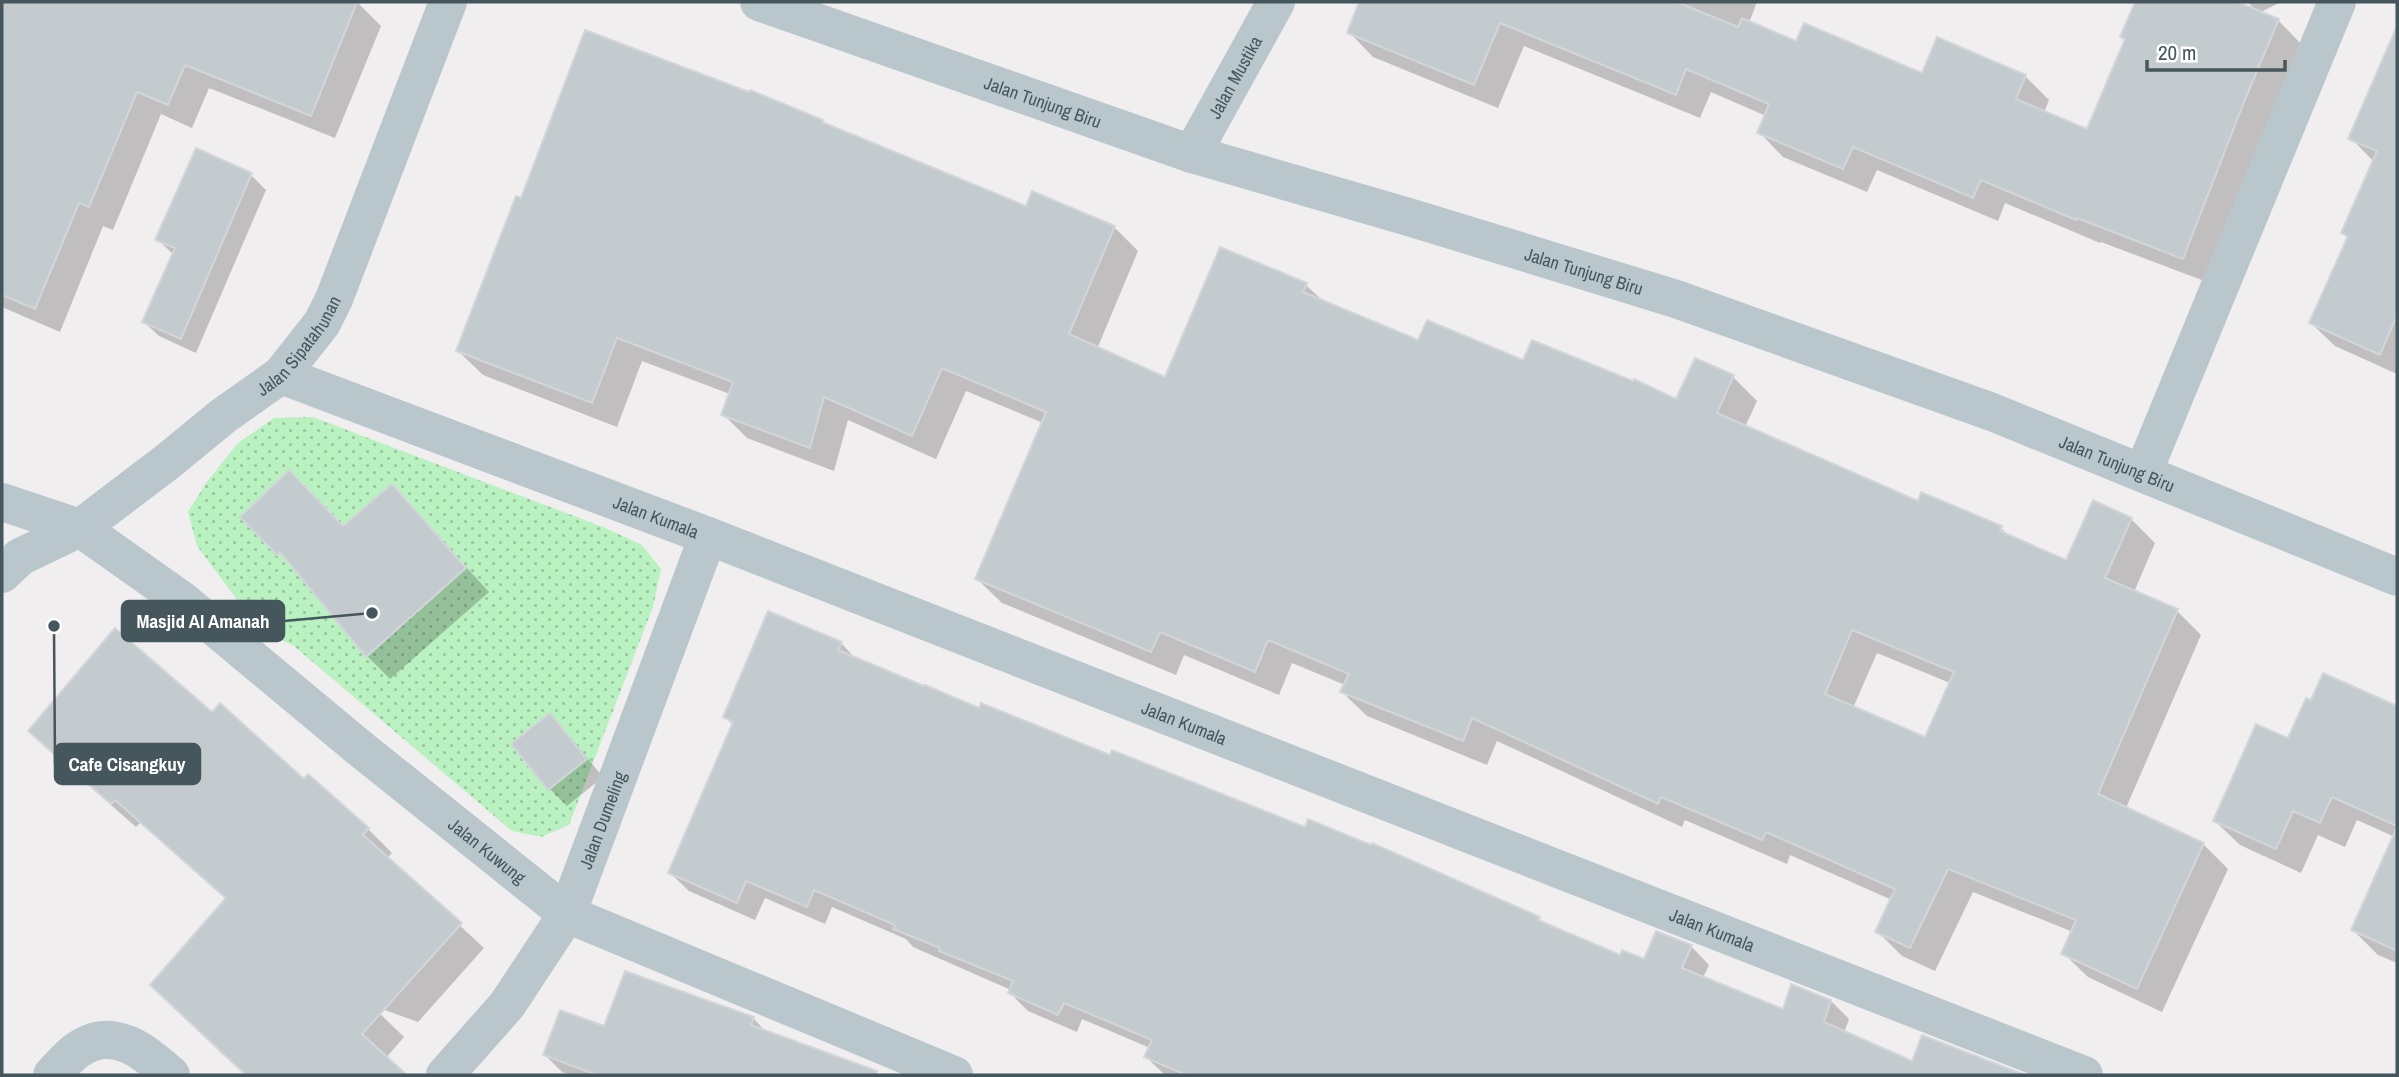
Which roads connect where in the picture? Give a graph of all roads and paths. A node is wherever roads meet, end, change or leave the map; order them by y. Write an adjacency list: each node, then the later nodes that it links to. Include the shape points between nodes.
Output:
1 (449, 2): 6 (street, Jalan Sipatahunan, via 334,299 322,323)
2 (758, 2): 5 (street, Jalan Tunjung Biru)
3 (1276, 2): 5 (street, Jalan Mustika)
4 (2337, 2): 7 (street)
5 (1192, 154): 7 (street, Jalan Tunjung Biru, via 1676,299 1992,412)
6 (281, 375): 9 (street, Jalan Sipatahunan); 10 (street, Jalan Kumala)
7 (2143, 473): 12 (street, Jalan Tunjung Biru)
8 (2, 502): 9 (street, Jalan Kuwung)
9 (79, 528): 11 (street, Jalan Sipatahunan, via 20,557); 13 (street, Jalan Kuwung, via 183,601)
10 (708, 536): 13 (street, Jalan Dumeling); 18 (street, Jalan Kumala)
11 (2, 574)
12 (2397, 577)
13 (567, 914): 16 (street, Jalan Dumeling, via 507,1005); 17 (street, Jalan Kuwung)
14 (52, 1075): 15 (street, via 80,1048 104,1040 145,1052)
15 (171, 1075)
16 (445, 1075)
17 (954, 1075)
18 (2084, 1075)

